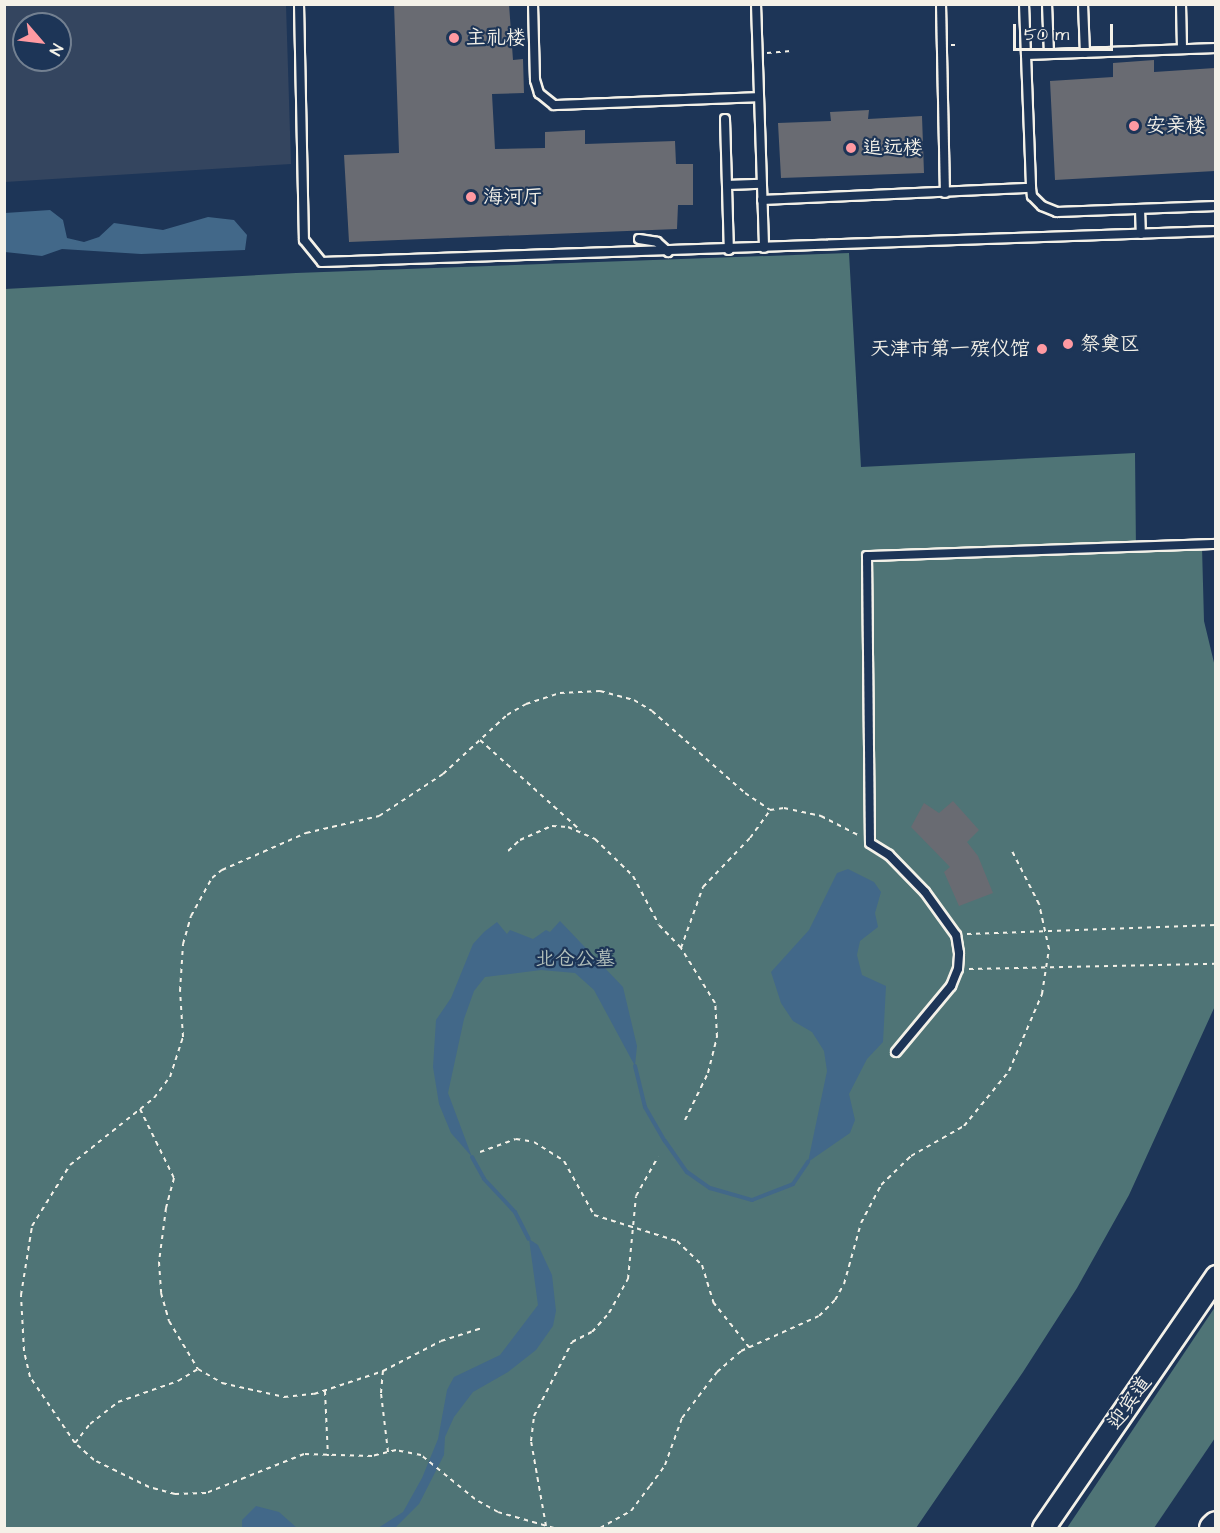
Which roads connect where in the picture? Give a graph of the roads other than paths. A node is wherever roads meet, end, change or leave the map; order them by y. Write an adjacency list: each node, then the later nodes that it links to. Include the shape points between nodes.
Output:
1 (299, 4): 28 (lane, via 304,240 322,262)
2 (533, 4): 14 (lane, via 535,80 539,93 554,105)
3 (756, 4): 14 (lane)
4 (941, 4): 19 (lane)
5 (1024, 4): 13 (lane)
6 (1047, 4): 12 (lane)
7 (1083, 4): 11 (lane)
8 (1181, 4): 10 (lane)
9 (1215, 48): 10 (lane)
10 (1182, 49): 11 (lane)
11 (1084, 53): 12 (lane)
12 (1049, 54): 13 (lane)
13 (1026, 55): 18 (lane)
14 (758, 97): 16 (lane)
15 (725, 119): 17 (lane)
16 (761, 184): 17 (lane); 20 (lane)
17 (727, 185): 27 (lane)
18 (1030, 188): 19 (lane); 22 (lane, via 1036,201 1057,212)
19 (945, 193): 20 (lane)
20 (762, 200): 26 (lane)
21 (1215, 206): 22 (lane)
22 (1140, 209): 24 (lane)
23 (1215, 231): 24 (lane)
24 (1141, 234): 26 (lane)
25 (639, 239): 28 (lane, via 657,242)
26 (764, 248): 27 (lane)
27 (729, 250): 28 (lane)
28 (668, 252)
29 (1215, 544): 30 (lane, via 867,556 870,843 889,855 919,885 956,935 958,969 941,1001)
30 (896, 1052)
31 (1215, 1276): 32 (street, 迎宾道)
32 (1043, 1528)

